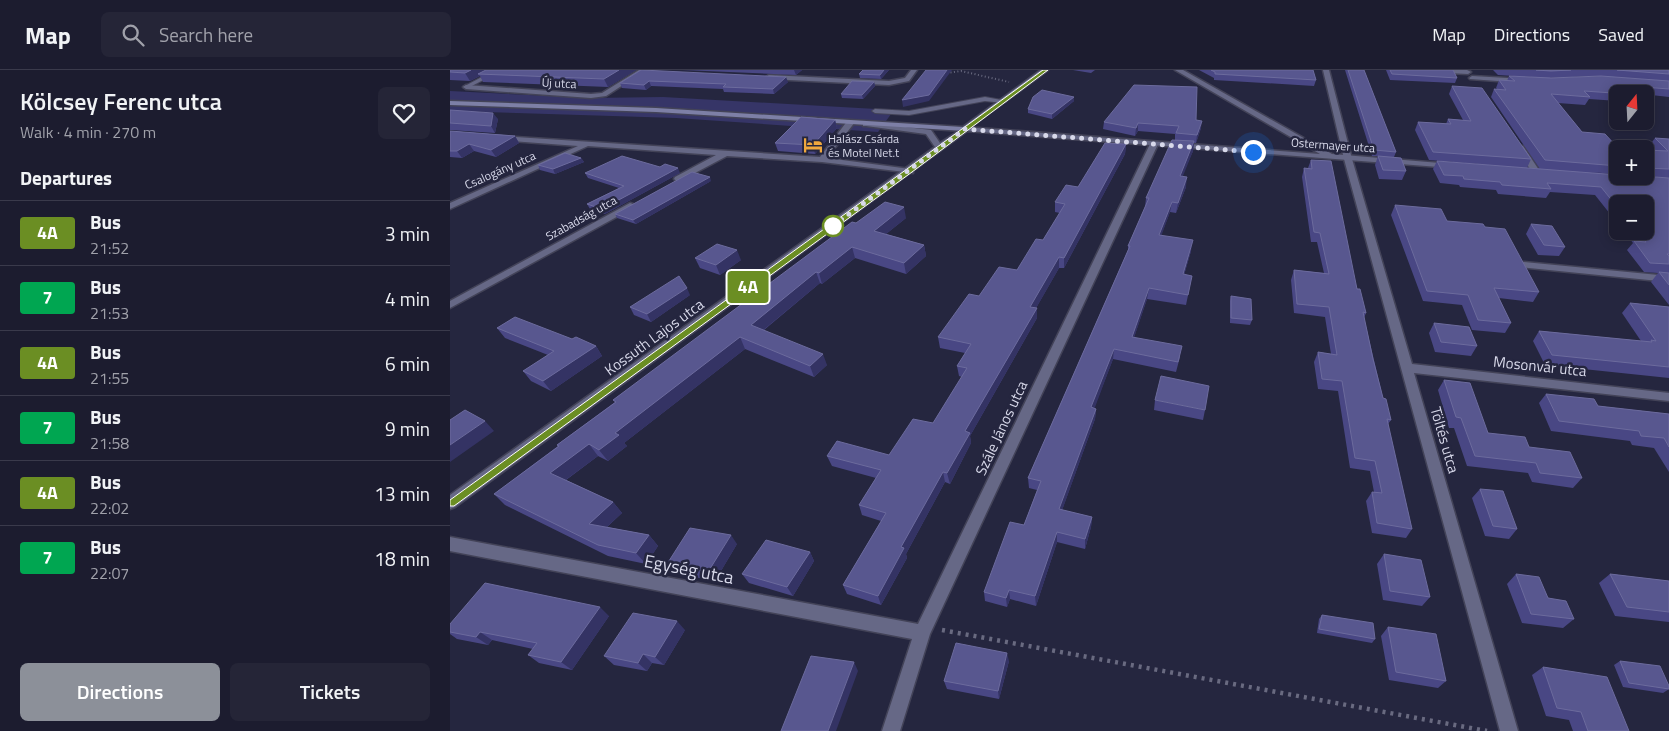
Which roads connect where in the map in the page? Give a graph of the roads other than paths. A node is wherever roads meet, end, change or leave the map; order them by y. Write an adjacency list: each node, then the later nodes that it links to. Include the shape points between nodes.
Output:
1 (499, 70): 13 (lane)
2 (643, 70): 8 (street); 13 (street, Új utca, via 604,95)
3 (914, 70): 10 (street, via 907,80 890,83)
4 (1045, 70): 14 (main road, Kossuth Lajos utca)
5 (1178, 70): 26 (street)
6 (1326, 70): 27 (street, Töltés utca)
7 (1428, 70): 9 (street)
8 (652, 71)
9 (1469, 73): 11 (street); 12 (street)
10 (764, 76)
11 (1528, 82)
12 (1478, 86)
13 (466, 87)
14 (1004, 101): 16 (lane, via 985,99 909,113); 17 (main road, Kossuth Lajos utca)
15 (450, 103): 18 (main road, via 656,110)
16 (875, 110)
17 (990, 110): 18 (main road, via 958,122); 19 (main road, Kossuth Lajos utca)
18 (851, 122): 19 (main road); 24 (street, via 928,132); 28 (street)
19 (965, 129): 22 (street, Ostermayer utca); 24 (street, Kossuth Lajos utca)
20 (489, 137): 23 (street)
21 (1515, 141): 32 (street)
22 (1154, 144): 26 (street, Ostermayer utca); 44 (street, Szále János utca)
23 (587, 145): 25 (street); 36 (street, Csalogány utca)
24 (940, 148): 30 (street, Kossuth Lajos utca)
25 (724, 154): 28 (street); 34 (street)
26 (1332, 158): 27 (street, Ostermayer utca)
27 (1348, 159): 29 (street, Ostermayer utca); 40 (street, Töltés utca)
28 (822, 160): 30 (street)
29 (1457, 167)
30 (910, 170): 42 (street, Kossuth Lajos utca)
31 (1527, 172): 32 (street)
32 (1537, 172): 33 (street)
33 (1546, 173)
34 (673, 182)
35 (639, 201): 39 (street, Szabadság utca)
36 (450, 206)
37 (1524, 265): 38 (street)
38 (1669, 279)
39 (450, 305)
40 (1408, 368): 41 (street, Mosonvár utca); 46 (street, Töltés utca)
41 (1669, 397)
42 (450, 503)
43 (450, 544): 44 (street, Egység utca)
44 (923, 630): 45 (street, Szále János utca)
45 (891, 731)
46 (1509, 731)

